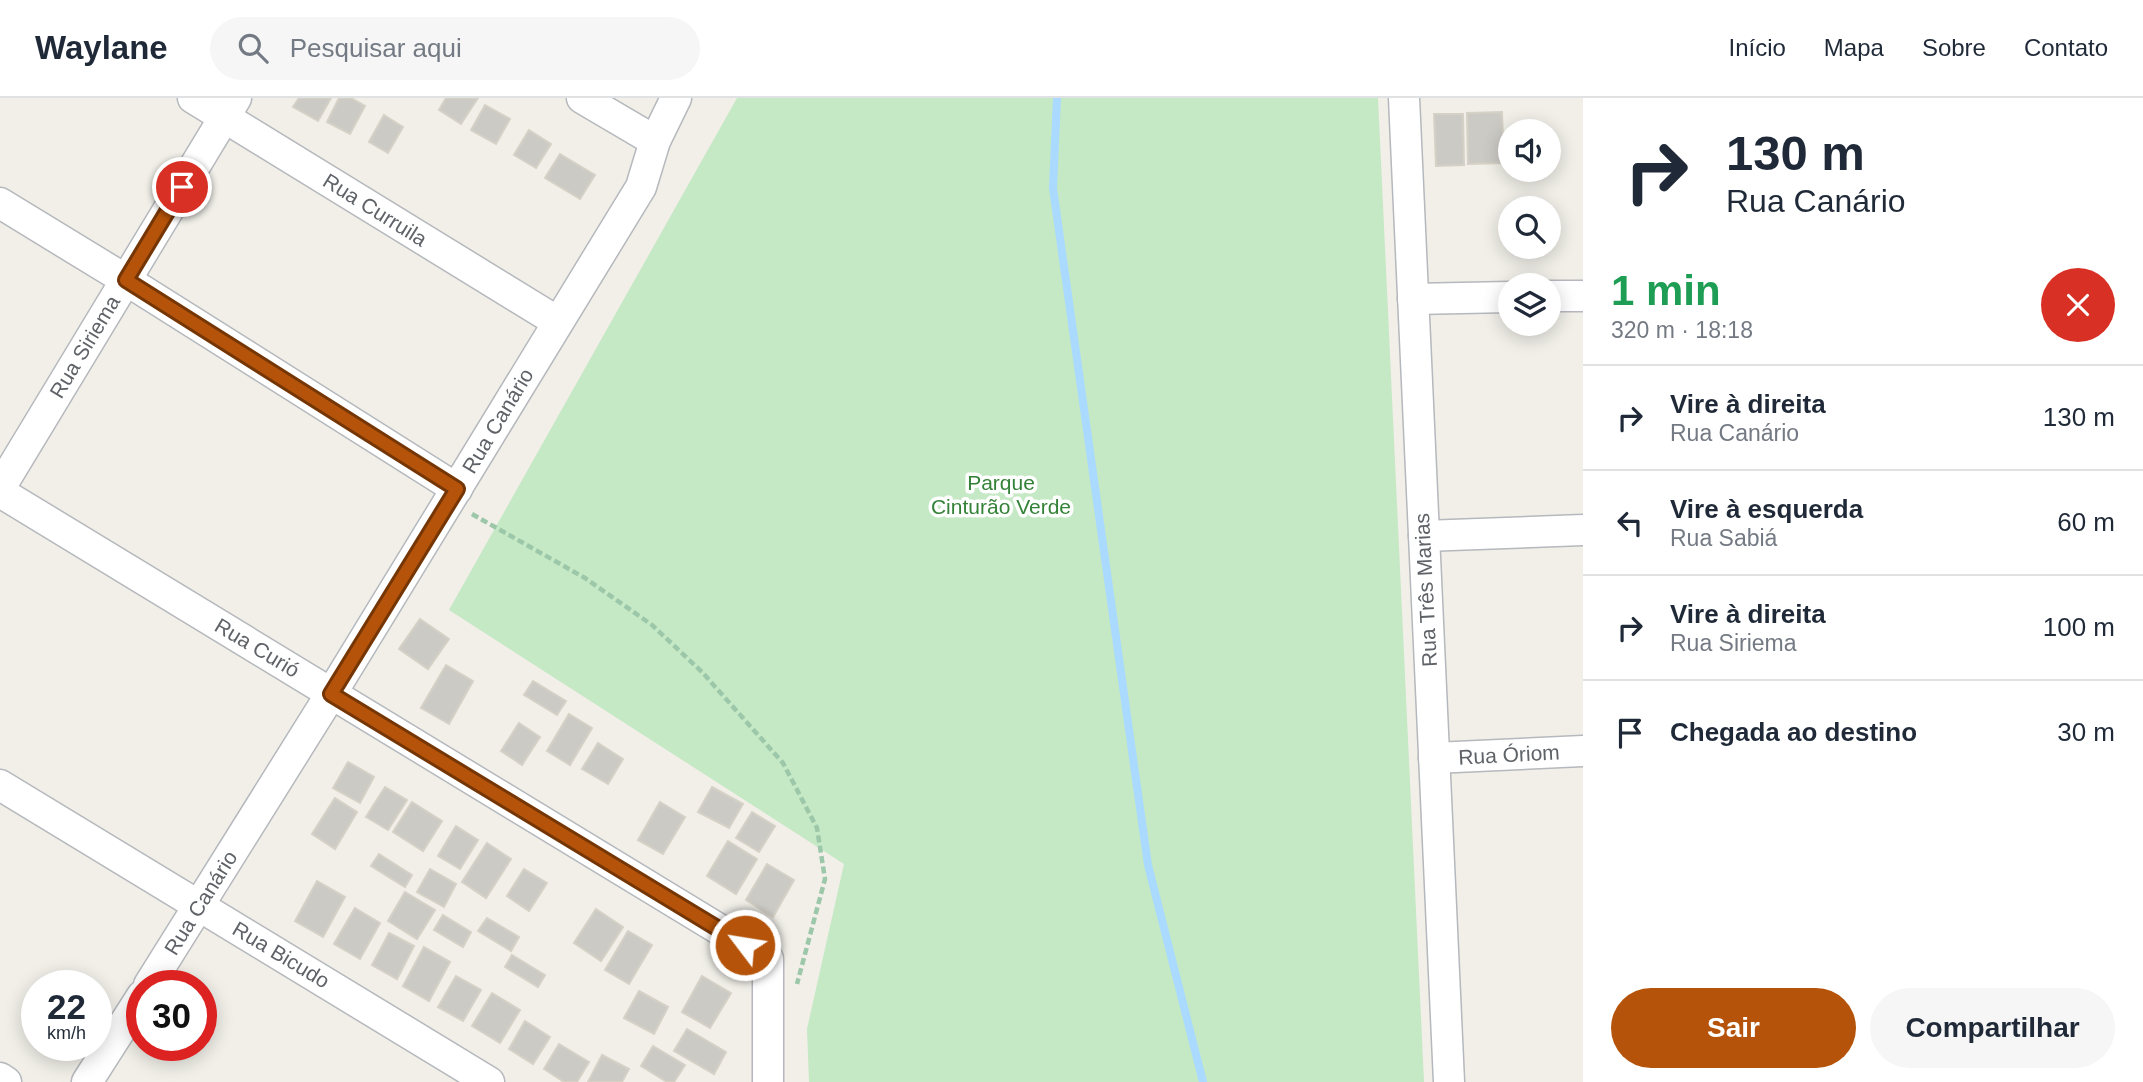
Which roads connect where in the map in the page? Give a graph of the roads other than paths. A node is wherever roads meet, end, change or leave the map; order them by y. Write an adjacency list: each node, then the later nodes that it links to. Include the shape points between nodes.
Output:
1 (192, 98): 5 (street, Rua Curruila)
2 (582, 98): 6 (street)
3 (676, 98): 6 (street, Rua Canário)
4 (1404, 98): 12 (street, Rua Três Marias)
5 (230, 108): 8 (street, Rua Siriema); 13 (street, Rua Curruila)
6 (655, 141): 13 (street, Rua Canário, via 641,187)
7 (0, 203): 8 (street)
8 (126, 280): 14 (street, Rua Siriema); 15 (street)
9 (1561, 296): 10 (street)
10 (1583, 296)
11 (1498, 297): 12 (street)
12 (1413, 299): 17 (street, Rua Três Marias)
13 (558, 322): 15 (street, Rua Canário)
14 (0, 490): 18 (street, Rua Curió)
15 (463, 501): 18 (street, Rua Canário)
16 (1583, 530): 17 (street)
17 (1424, 536): 20 (street, Rua Três Marias)
18 (331, 694): 22 (street, Rua Canário); 29 (street, Rua Curió, via 768,958)
19 (1583, 751): 20 (street, Rua Óriom)
20 (1434, 758): 30 (street, Rua Três Marias)
21 (0, 785): 22 (street, Rua Bicudo)
22 (200, 906): 23 (street, Rua Canário); 28 (street, Rua Bicudo)
23 (159, 970)
24 (126, 1021): 27 (street)
25 (0, 1079): 26 (street)
26 (6, 1082)
27 (87, 1082)
28 (489, 1082)
29 (768, 1082)
30 (1449, 1082)

